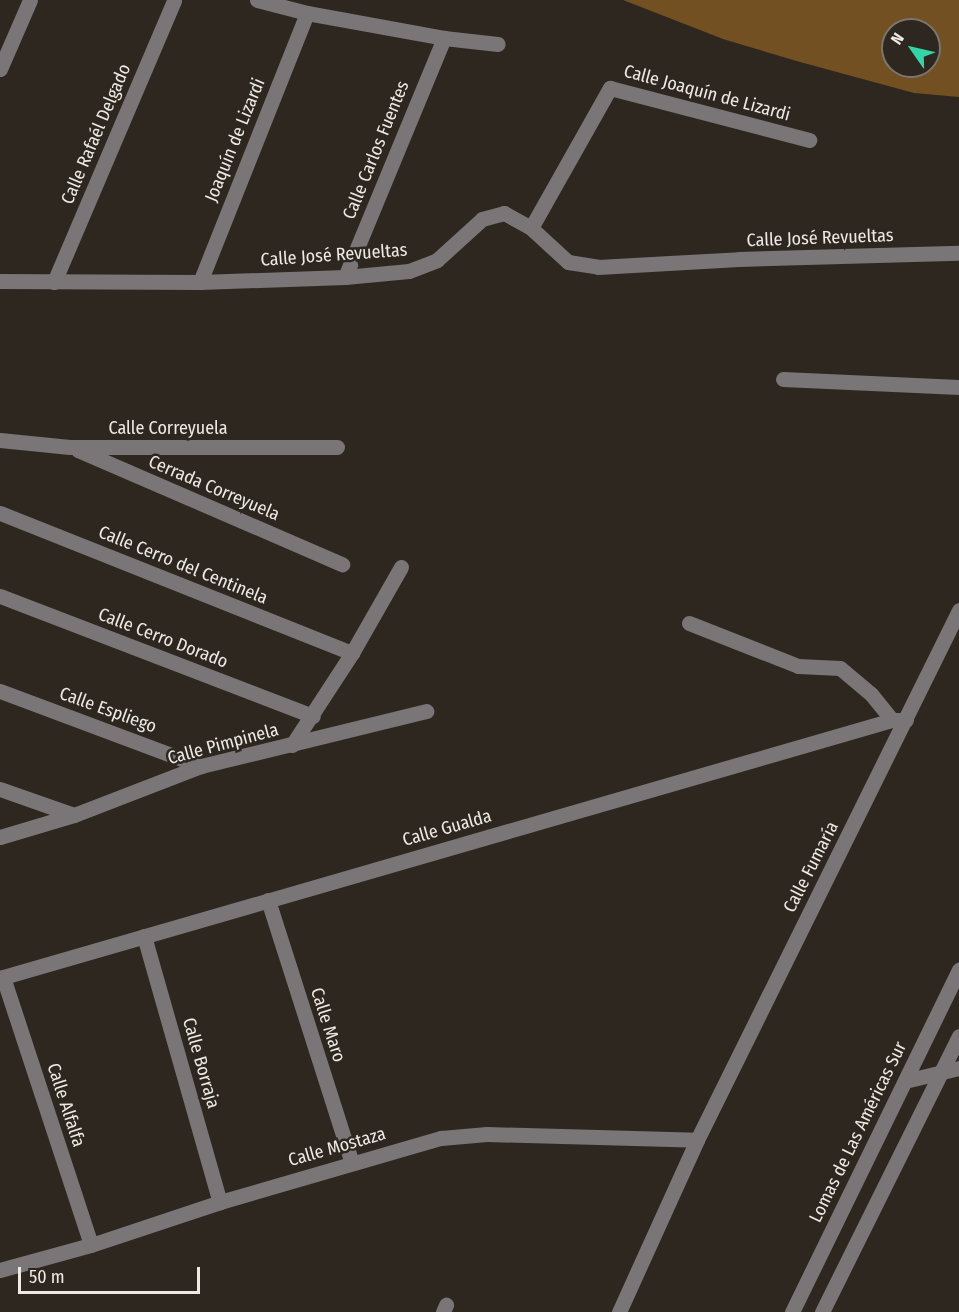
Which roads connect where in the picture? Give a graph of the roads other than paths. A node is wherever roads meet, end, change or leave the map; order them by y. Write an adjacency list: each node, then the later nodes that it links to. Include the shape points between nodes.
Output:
1 (30, 0): 7 (street)
2 (174, 0): 13 (street, Calle Rafaél Delgado)
3 (257, 0): 4 (street)
4 (307, 13): 5 (street); 14 (street, Joaquín de Lizardi)
5 (444, 38): 6 (street); 11 (street, Calle Carlos Fuentes)
6 (498, 44)
7 (0, 69)
8 (809, 140): 9 (street, Calle Joaquín de Lizardi, via 610,88)
9 (531, 228): 10 (street, Calle José Revueltas, via 568,262 598,267); 11 (street, Calle José Revueltas, via 504,213 482,219 437,260 409,271)
10 (959, 253)
11 (345, 277): 14 (street, Calle José Revueltas)
12 (0, 281): 13 (street, Calle José Revueltas)
13 (54, 282): 14 (street, Calle José Revueltas)
14 (200, 282)
15 (783, 379): 16 (street)
16 (959, 387)
17 (0, 440): 18 (street, Calle Correyuela)
18 (70, 447): 19 (street, Calle Correyuela); 21 (street, Cerrada Correyuela)
19 (337, 447)
20 (0, 513): 26 (street, Calle Cerro del Centinela)
21 (342, 564)
22 (401, 567): 26 (street)
23 (0, 596): 29 (street, Calle Cerro Dorado)
24 (959, 610): 30 (street, Calle Fumaría)
25 (689, 623): 30 (street, via 798,666 840,668)
26 (352, 653): 29 (street)
27 (0, 691): 32 (street, Calle Espliego)
28 (426, 711): 31 (street, Calle Pimpinela)
29 (313, 716): 31 (street)
30 (899, 720): 36 (street, Calle Gualda); 44 (street, Calle Fumaría)
31 (292, 745): 32 (street, Calle Pimpinela)
32 (201, 766): 34 (street, Calle Pimpinela)
33 (0, 789): 34 (street)
34 (74, 815): 35 (street, Calle Pimpinela)
35 (0, 837)
36 (268, 900): 37 (street, Calle Gualda); 45 (street, Calle Maro)
37 (144, 936): 39 (street, Calle Gualda); 46 (street, Calle Borraja)
38 (959, 970): 43 (street, Lomas de Las Américas Sur)
39 (2, 978): 47 (street, Calle Alfalfa)
40 (959, 1036): 42 (street)
41 (959, 1068): 42 (street, Lomas de Las Américas Sur)
42 (940, 1074): 43 (street, Lomas de Las Américas Sur); 51 (street)
43 (905, 1081): 50 (street, Lomas de Las Américas Sur)
44 (697, 1140): 45 (street, Calle Mostaza, via 487,1134 441,1138); 49 (street, Calle Fumaría)
45 (352, 1163): 46 (street, Calle Mostaza)
46 (220, 1202): 47 (street, Calle Mostaza)
47 (92, 1245): 48 (street, Calle Mostaza)
48 (0, 1270)
49 (619, 1312)
50 (792, 1312)
51 (822, 1312)

